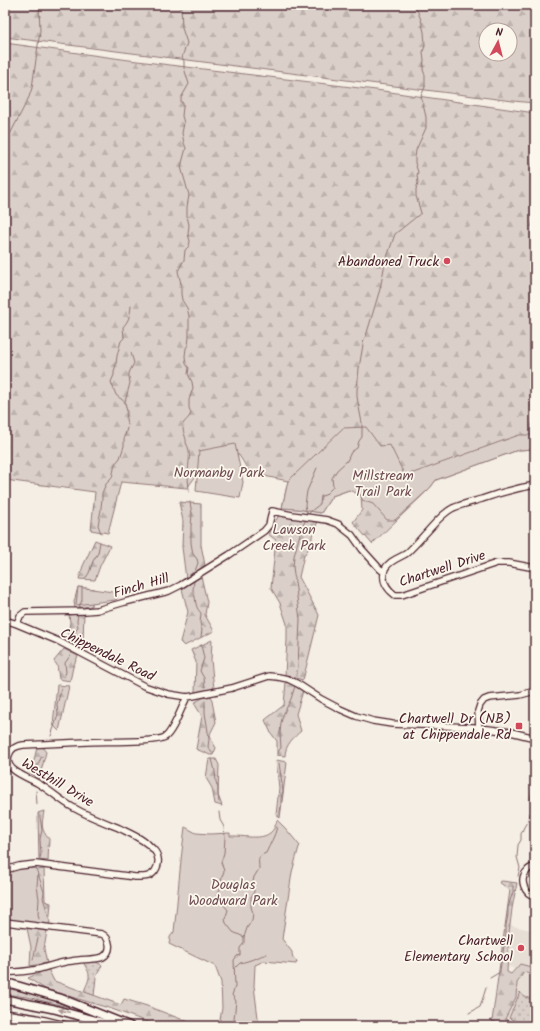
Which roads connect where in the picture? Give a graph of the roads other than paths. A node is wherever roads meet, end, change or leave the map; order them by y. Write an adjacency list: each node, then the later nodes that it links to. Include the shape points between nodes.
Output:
1 (535, 485): 3 (street, Chartwell Drive, via 452,508 438,519 406,554 391,562)
2 (535, 568): 3 (street, Chartwell Drive, via 497,563 402,595 395,595 386,586)
3 (384, 572): 5 (street, Finch Hill, via 352,535 338,524 272,511 269,525 264,531 169,591 97,610 25,612)
4 (5, 620): 5 (street, Chippendale Road)
5 (17, 624): 7 (street, Chippendale Road, via 144,686)
6 (535, 691): 8 (street, via 484,700 478,711)
7 (187, 697): 8 (street, Chippendale Road, via 232,688 269,676 288,679 340,709 373,721); 11 (street, Westhill Drive, via 173,727 166,737 161,739 23,745 12,749 8,758 14,771 39,784 60,800 129,833 150,846 157,854 158,860 152,874 135,877 36,864)
8 (478, 728): 9 (street)
9 (535, 738)
10 (535, 866): 12 (street, via 523,875 527,893)
11 (5, 870)
12 (535, 896)
13 (5, 922): 14 (street, via 102,934 107,937 110,945 106,954 100,958 64,962 22,972)
14 (5, 972)
15 (5, 982): 20 (highway, via 60,998)
16 (5, 999): 19 (highway, one-way to 16)
17 (5, 1014): 18 (highway)
18 (66, 1026)
19 (115, 1026)
20 (130, 1026)

